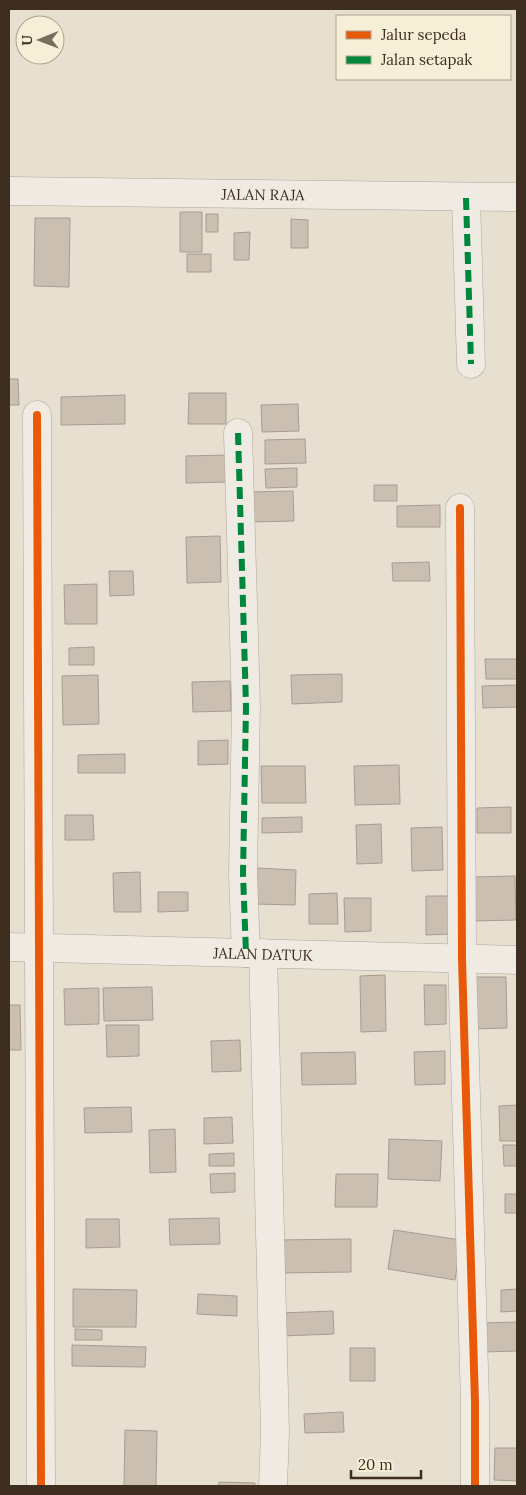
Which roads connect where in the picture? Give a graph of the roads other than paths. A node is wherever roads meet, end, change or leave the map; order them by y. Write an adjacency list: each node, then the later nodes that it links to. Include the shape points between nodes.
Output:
1 (9, 190): 3 (street, JALAN RAJA)
2 (517, 197): 3 (street, JALAN RAJA)
3 (466, 207): 4 (street)
4 (471, 364)
5 (37, 415): 9 (street)
6 (238, 433): 10 (street, via 246,706 243,874)
7 (460, 508): 11 (street)
8 (9, 946): 9 (street, JALAN DATUK)
9 (38, 947): 10 (street, JALAN DATUK); 13 (street)
10 (255, 953): 11 (street, JALAN DATUK); 14 (street, via 275,1432)
11 (462, 958): 12 (street, JALAN DATUK); 15 (street)
12 (517, 960)
13 (41, 1486)
14 (273, 1486)
15 (475, 1486)

